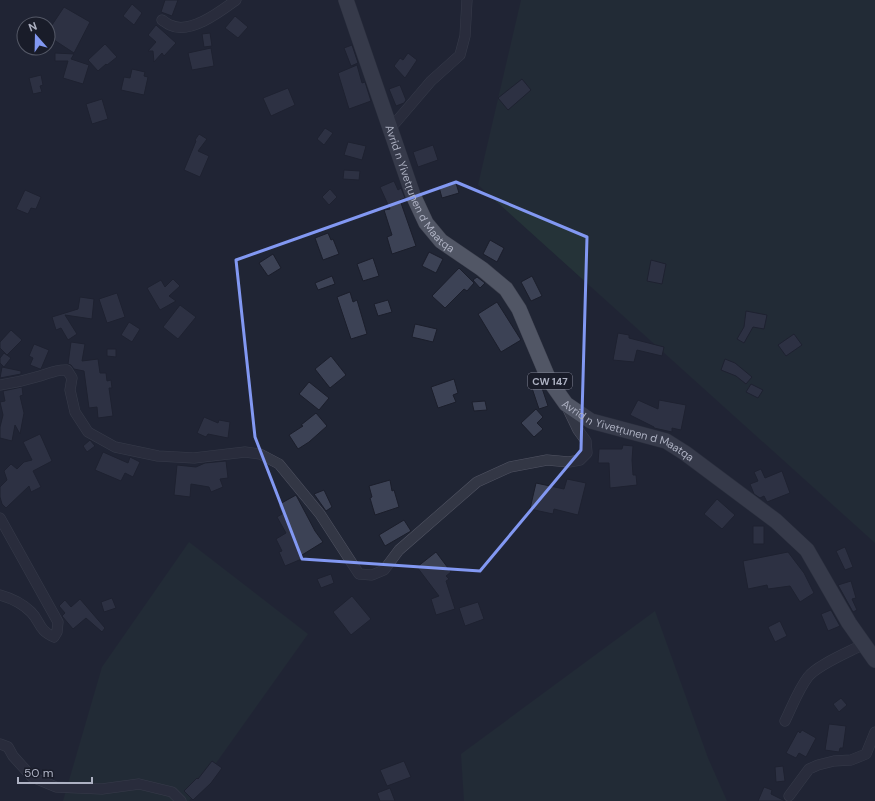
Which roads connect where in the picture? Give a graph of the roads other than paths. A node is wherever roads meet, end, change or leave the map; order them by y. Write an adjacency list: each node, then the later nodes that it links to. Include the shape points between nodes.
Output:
1 (236, 0): 4 (street, via 220,12 192,26 171,26)
2 (346, 0): 5 (main road, Avrid n Yivetṛunen d Maatqa / CW 147)
3 (467, 0): 5 (street, via 465,36 460,55 431,81)
4 (162, 20)
5 (390, 129): 7 (main road, Avrid n Yivetṛunen d Maatqa / CW 147, via 413,195 426,223 441,241 482,269 506,290 519,309 549,380)
6 (0, 385): 7 (street, via 18,383 59,369 67,370 72,378 70,390 75,412 88,432 114,447 158,456 194,458 246,452 270,458 279,464 320,514 359,574 372,575 384,570 399,550 478,482 510,467 547,460 580,460 587,453 586,441)
7 (566, 404): 10 (main road, Avrid n Yivetṛunen d Maatqa / CW 147, via 591,421 666,441 776,521 807,550)
8 (0, 518): 9 (street, via 58,622 54,637 40,628 32,613)
9 (0, 595)
10 (864, 644): 11 (main road, Avrid n Yivetṛunen d Maatqa / CW 147); 12 (street, via 829,661 809,676)
11 (875, 660)
12 (785, 721)
13 (875, 732): 15 (street, via 866,754 809,769)
14 (0, 744): 16 (street, via 8,747 32,777 56,787 102,789 139,784 172,792)
15 (789, 796)
16 (181, 801)

